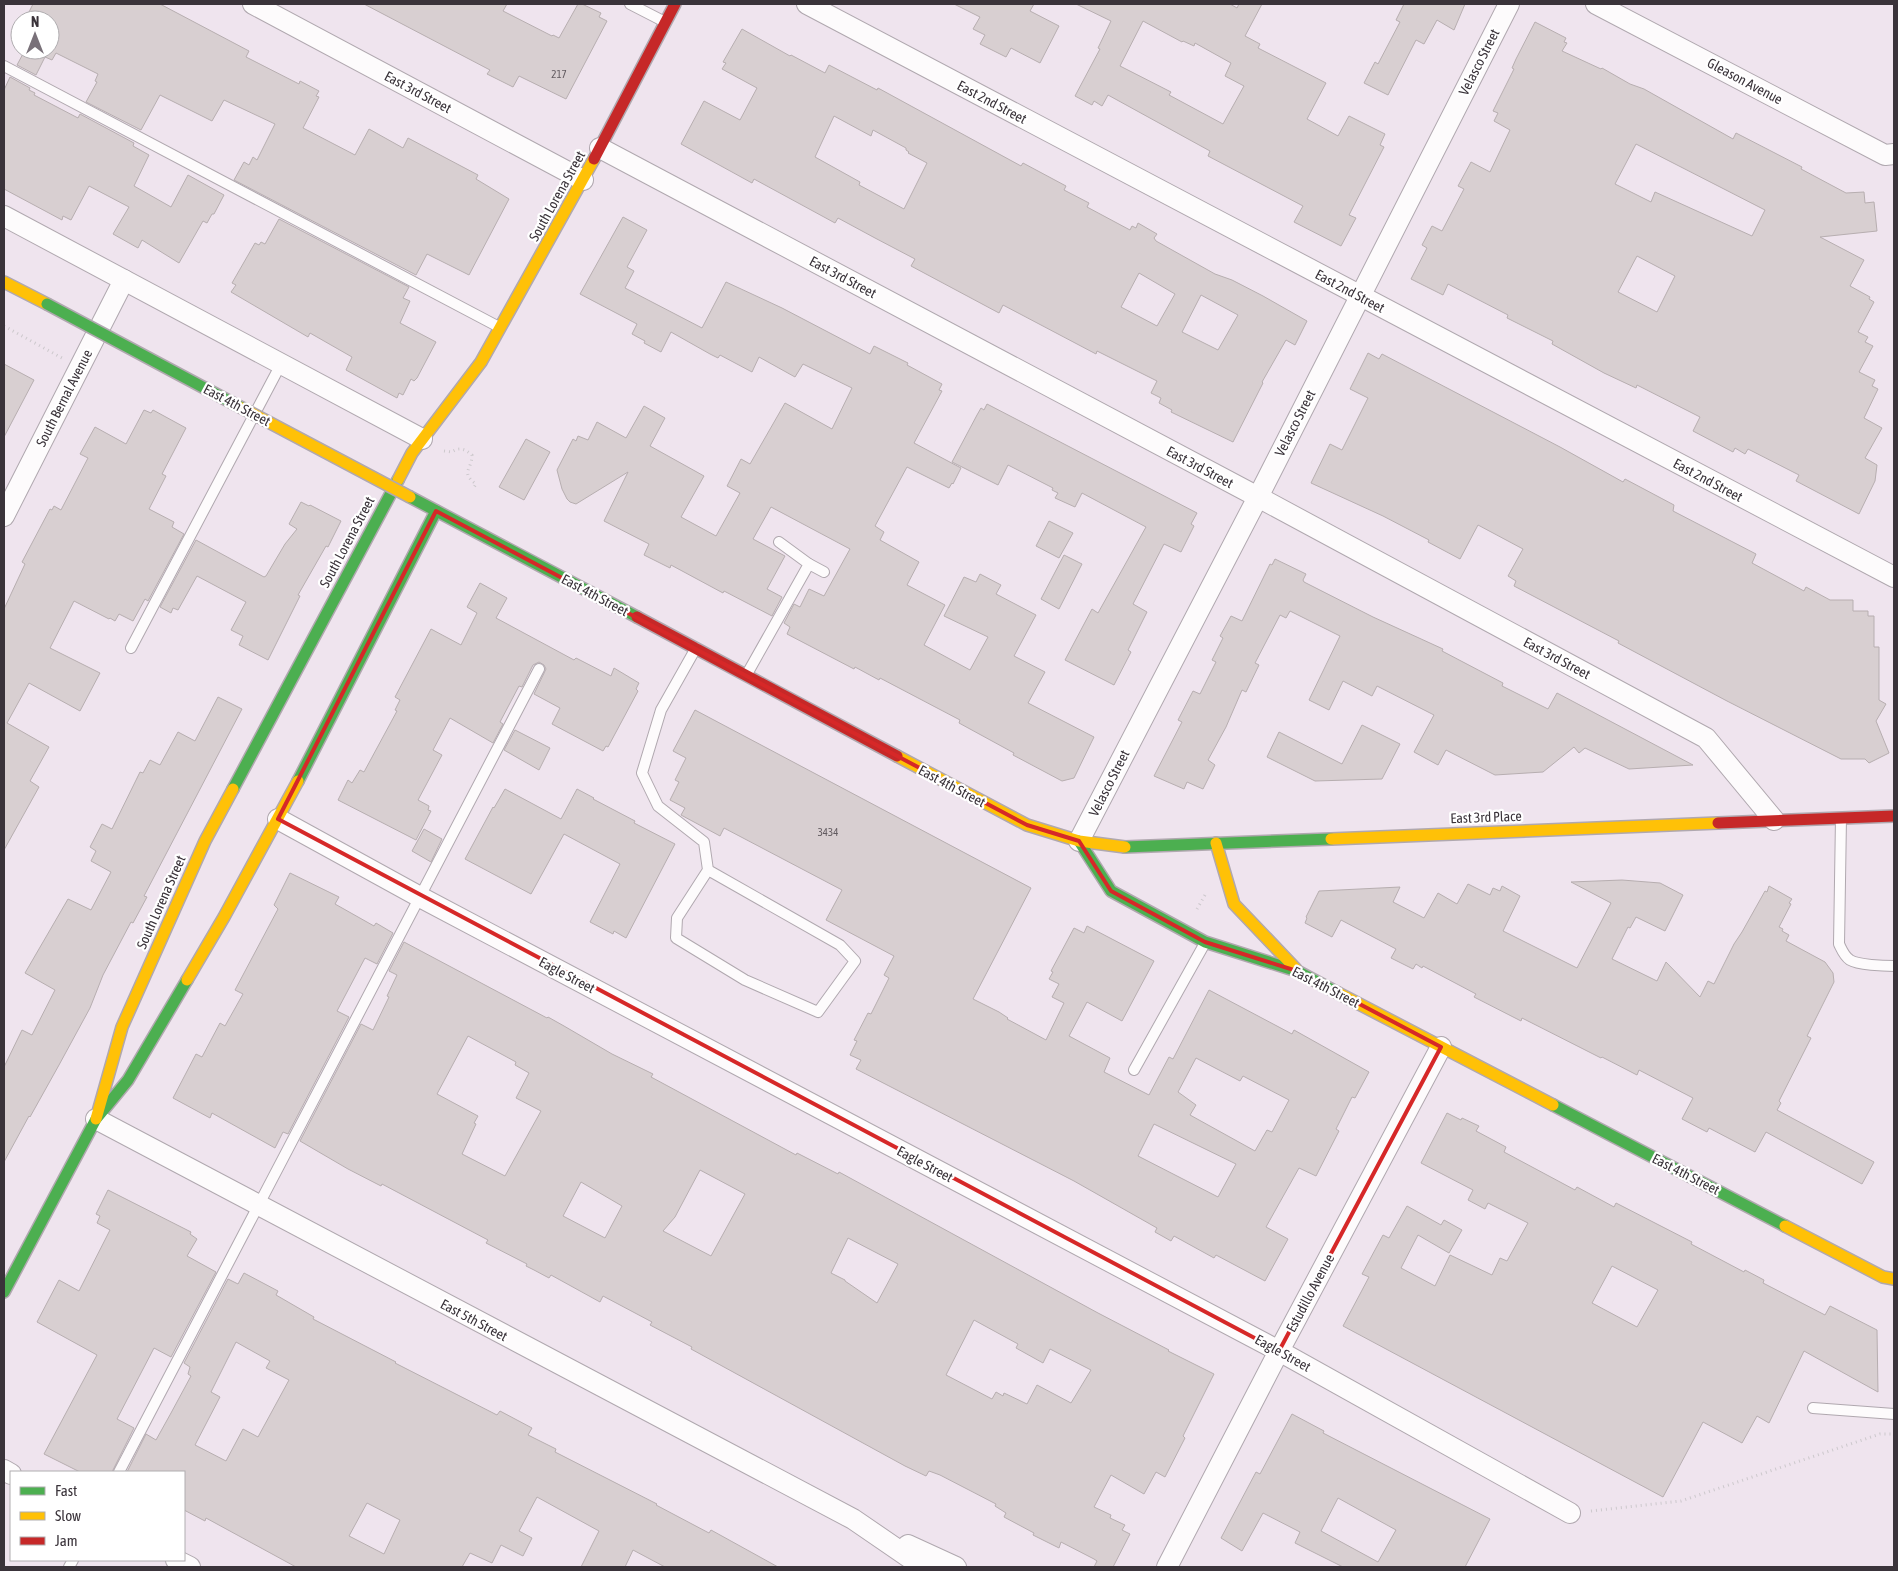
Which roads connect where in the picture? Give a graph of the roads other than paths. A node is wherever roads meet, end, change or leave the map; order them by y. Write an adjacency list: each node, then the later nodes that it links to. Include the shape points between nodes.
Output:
1 (253, 4): 11 (street, East 3rd Street)
2 (630, 4): 7 (lane)
3 (676, 4): 7 (main road, South Lorena Street)
4 (806, 4): 15 (street, East 2nd Street)
5 (1509, 4): 15 (street, Velasco Street)
6 (1596, 4): 10 (street, Gleason Avenue, via 1885,155)
7 (665, 23): 9 (main road, South Lorena Street)
8 (4, 66): 16 (lane)
9 (600, 148): 11 (main road, South Lorena Street); 19 (street, East 3rd Street)
10 (1894, 154)
11 (583, 180): 16 (main road, South Lorena Street)
12 (4, 216): 13 (street)
13 (124, 280): 17 (street); 21 (street, South Bernal Avenue)
14 (4, 282): 20 (main road, East 4th Street, bridge)
15 (1359, 296): 19 (street, Velasco Street); 25 (street, East 2nd Street)
16 (500, 328): 18 (main road, South Lorena Street, via 481,362)
17 (281, 364): 18 (street); 26 (lane)
18 (422, 439): 43 (main road, South Lorena Street, via 205,841 122,1027)
19 (1258, 498): 33 (street, East 3rd Street, via 1706,738); 34 (street, Velasco Street)
20 (436, 511): 27 (main road, East 4th Street); 32 (main road, South Lorena Street)
21 (4, 516)
22 (779, 542): 23 (lane)
23 (809, 564): 24 (lane); 29 (lane)
24 (824, 572)
25 (1894, 577)
26 (131, 648)
27 (696, 648): 29 (main road, East 4th Street); 36 (lane, via 661,710 642,773 658,806 704,842)
28 (540, 670): 37 (lane)
29 (746, 675): 34 (main road, East 4th Street, via 1027,826)
30 (1894, 816): 31 (main road, East 3rd Place)
31 (1841, 817): 33 (main road, East 3rd Place); 39 (lane, via 1839,944 1851,961)
32 (278, 819): 37 (street, Eagle Street); 43 (main road, South Lorena Street, via 128,1080)
33 (1774, 820): 35 (main road, East 3rd Place)
34 (1079, 842): 35 (main road, East 3rd Place, via 1119,847); 38 (main road, East 4th Street, via 1111,891)
35 (1216, 843): 40 (main road, via 1234,904)
36 (708, 870): 36 (lane, via 677,918 676,938 746,980 818,1012 854,961 840,945)
37 (420, 897): 44 (lane); 47 (street, Eagle Street)
38 (1205, 942): 40 (main road, East 4th Street); 42 (lane)
39 (1894, 966)
40 (1297, 971): 41 (main road, East 4th Street)
41 (1441, 1047): 45 (main road, East 4th Street, via 1883,1277); 47 (street, Estudillo Avenue)
42 (1134, 1070)
43 (96, 1119): 44 (street, East 5th Street); 46 (main road, South Lorena Street)
44 (258, 1206): 50 (lane); 52 (street, East 5th Street)
45 (1894, 1279)
46 (4, 1292)
47 (1279, 1351): 51 (street, Eagle Street); 57 (street, Estudillo Avenue)
48 (1813, 1408): 49 (lane)
49 (1894, 1414)
50 (120, 1471)
51 (1570, 1513)
52 (853, 1519): 55 (street, East 5th Street); 56 (street, East 5th Street)
53 (178, 1561): 54 (street)
54 (190, 1567)
55 (923, 1567)
56 (956, 1567)
57 (1167, 1567)

